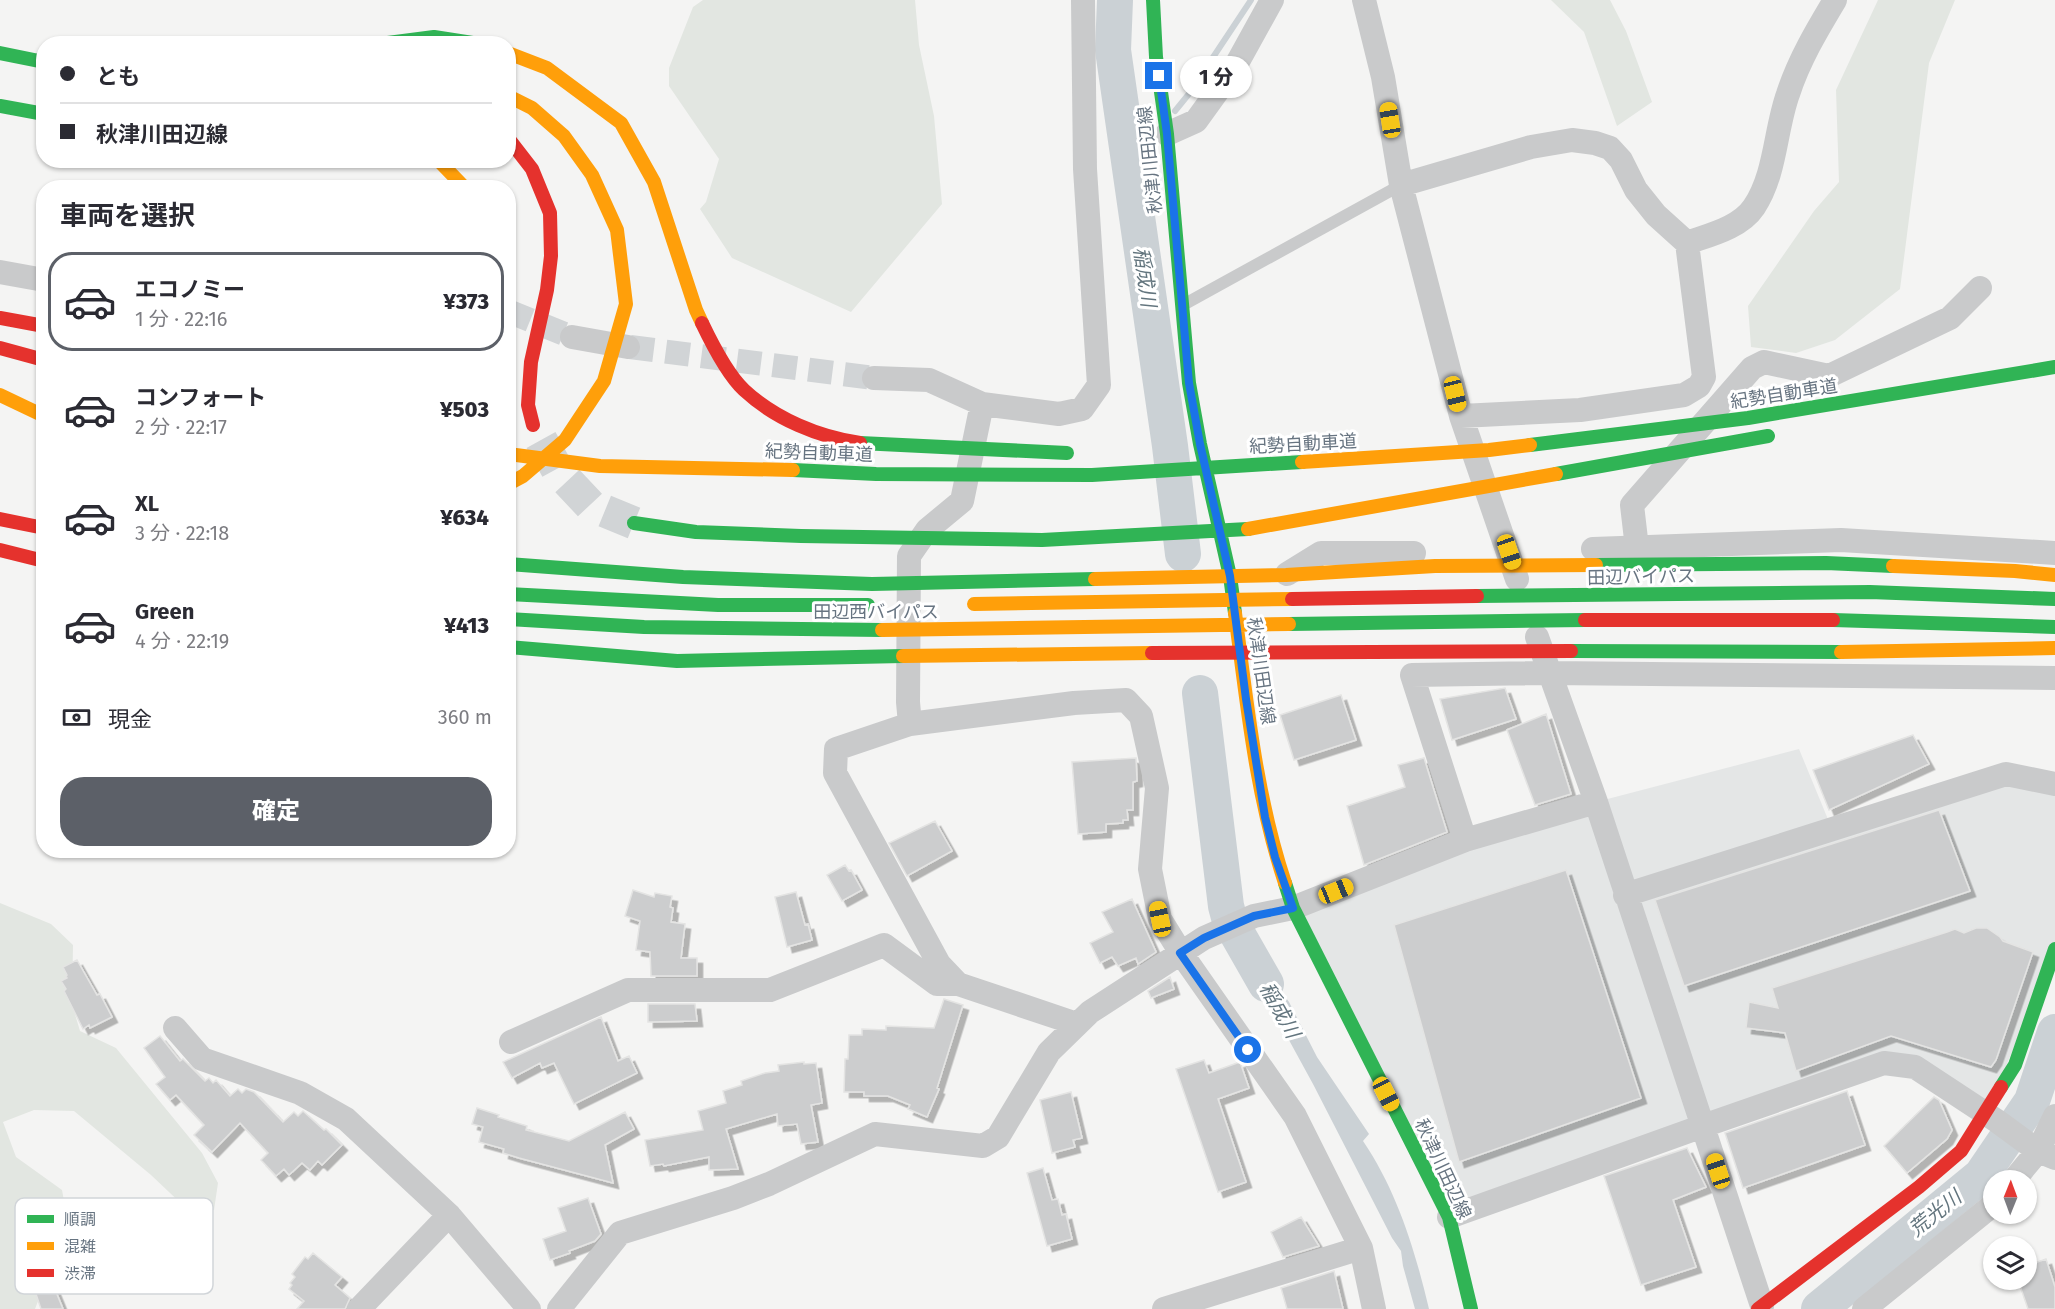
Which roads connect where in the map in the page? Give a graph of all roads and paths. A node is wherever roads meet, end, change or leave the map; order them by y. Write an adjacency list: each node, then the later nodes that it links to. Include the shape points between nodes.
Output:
1 (1083, 0): 32 (street, via 1085,169 1099,385 1082,409 1059,414)
2 (1153, 0): 12 (main road, 秋津川田辺線)
3 (1272, 0): 12 (street, via 1235,67 1197,121)
4 (1364, 0): 16 (street, via 1383,77)
5 (1835, 0): 17 (street, via 1809,44 1788,94 1768,177 1754,208 1730,228)
6 (0, 53): 8 (main road)
7 (516, 55): 38 (main road, via 547,68 621,123 654,182 696,309 715,350 743,389 777,414 812,431 858,443)
8 (36, 60)
9 (516, 100): 42 (main road, via 532,108 564,136 592,176 617,230 626,304 604,381 565,440)
10 (0, 106): 11 (main road)
11 (36, 113)
12 (1167, 134): 21 (main road, 秋津川田辺線)
13 (516, 148): 36 (main road, via 532,169 550,213 547,290 531,362 528,405)
14 (446, 168): 15 (main road)
15 (457, 180)
16 (1401, 184): 17 (street, via 1531,147 1572,140 1595,143 1610,148 1656,215); 21 (lane); 34 (street)
17 (1687, 243): 34 (street, via 1704,377 1699,386 1684,395 1580,410)
18 (0, 272): 19 (street)
19 (36, 279)
20 (1980, 288): 47 (street, via 1950,318 1829,376 1764,362 1752,368 1632,505)
21 (1182, 306): 55 (main road, 秋津川田辺線, via 1189,383)
22 (0, 318): 23 (main road)
23 (36, 325)
24 (572, 337): 25 (street)
25 (630, 347)
26 (0, 348): 27 (main road)
27 (36, 358)
28 (2055, 367): 29 (main road, 紀勢自動車道)
29 (2008, 375): 35 (main road); 41 (main road, 紀勢自動車道, via 1748,418 1489,450)
30 (874, 378): 32 (street, via 929,380)
31 (0, 394): 33 (main road)
32 (982, 404): 68 (street, via 962,501 927,530 909,556)
33 (36, 412)
34 (1461, 416): 48 (street)
35 (1845, 416)
36 (533, 425)
37 (1776, 434): 44 (main road, via 1258,528 1042,540 696,532)
38 (1076, 453)
39 (516, 455): 41 (main road, 紀勢自動車道, via 600,466 876,474 1092,475)
40 (1155, 458): 41 (main road)
41 (1222, 466)
42 (516, 480)
43 (0, 519): 45 (main road)
44 (634, 523)
45 (36, 526)
46 (0, 548): 50 (main road); 51 (main road)
47 (1637, 548): 48 (street); 49 (street, via 1841,540)
48 (1509, 552): 53 (street, via 1321,553); 66 (street)
49 (2055, 553)
50 (36, 554)
51 (36, 559)
52 (516, 565): 55 (main road, via 683,577 872,584)
53 (1286, 574): 54 (main road, via 1435,566 1826,563); 55 (main road)
54 (2055, 575)
55 (1230, 576): 65 (main road, 秋津川田辺線)
56 (516, 594): 60 (main road, 田辺西バイパス, via 718,605)
57 (2055, 599): 58 (main road, 田辺バイパス, via 1870,592)
58 (1228, 602): 59 (main road, 田辺西バイパス)
59 (956, 604)
60 (920, 605)
61 (516, 619): 62 (main road, 田辺西バイパス, via 669,628 872,630 1767,619)
62 (2055, 627)
63 (516, 648): 65 (main road, via 677,661)
64 (2055, 648): 65 (main road)
65 (1241, 653): 73 (main road, 秋津川田辺線, via 1265,817)
66 (1549, 673): 67 (street); 70 (street); 71 (street, via 1412,675)
67 (2055, 678)
68 (910, 724): 75 (street, via 1126,700 1141,716 1157,788 1150,869 1160,919); 76 (street, via 836,749 834,773 939,964)
69 (2055, 784): 72 (street, via 2006,774)
70 (1596, 802): 71 (street); 72 (street)
71 (1465, 840): 73 (street)
72 (1625, 895): 82 (street)
73 (1293, 908): 75 (street, via 1254,916); 87 (main road, 秋津川田辺線)
74 (2055, 949): 81 (main road, via 2015,1065)
75 (1180, 953): 77 (street); 88 (street, via 1295,1116)
76 (958, 984): 77 (street); 79 (street, via 936,984 884,945 770,990 628,990)
77 (1077, 1024): 92 (street, via 1049,1052 998,1137 983,1146 875,1134 733,1198 620,1233)
78 (175, 1029): 86 (street, via 202,1059 300,1093 346,1119)
79 (511, 1042)
80 (2055, 1116): 83 (street)
81 (1991, 1117): 82 (street, via 1915,1067 1884,1063); 83 (street); 89 (main road, via 1961,1151 1919,1187)
82 (1703, 1126): 87 (street); 89 (street)
83 (2041, 1151): 84 (street)
84 (2023, 1170)
85 (1983, 1213): 96 (street)
86 (449, 1215): 90 (street); 91 (street)
87 (1449, 1217): 95 (main road, 秋津川田辺線)
88 (1361, 1248): 93 (street); 94 (street)
89 (1760, 1308)
90 (359, 1309)
91 (529, 1309)
92 (559, 1309)
93 (1164, 1309)
94 (1374, 1309)
95 (1471, 1309)
96 (1864, 1309)

